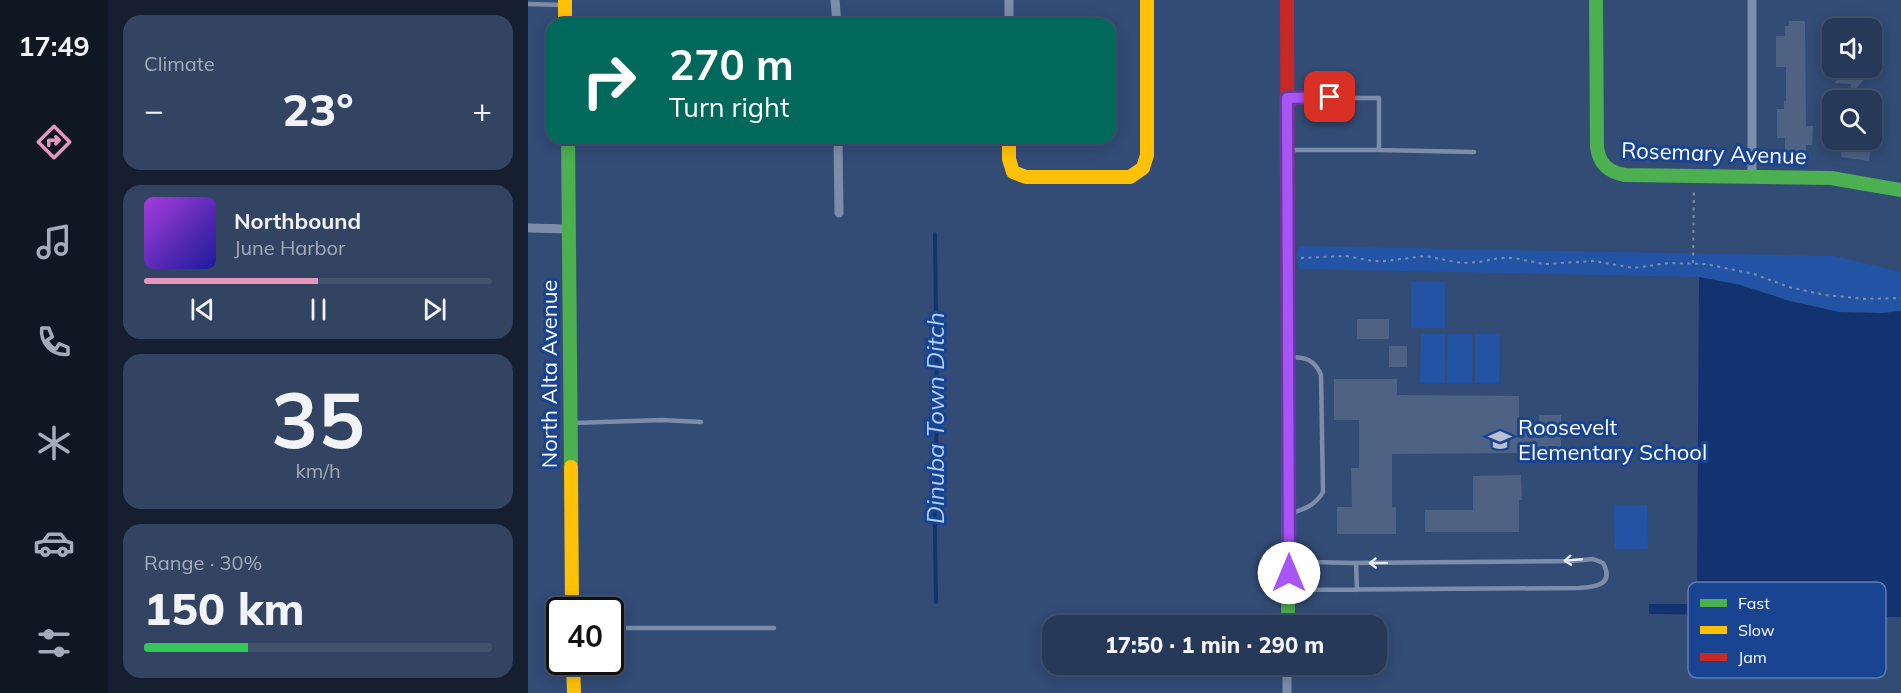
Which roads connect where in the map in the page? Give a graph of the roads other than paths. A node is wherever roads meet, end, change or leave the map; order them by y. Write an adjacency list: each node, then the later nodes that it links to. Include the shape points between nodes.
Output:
1 (835, 0): 9 (street)
2 (1009, 0): 10 (street)
3 (1147, 0): 14 (street, via 1147,155 1143,168 1130,177 1026,177 1014,172)
4 (1287, 0): 11 (street)
5 (1596, 0): 18 (street, Rosemary Avenue, via 1597,147 1602,164 1625,175)
6 (1752, 0): 18 (street)
7 (565, 3): 8 (lane)
8 (528, 4)
9 (836, 18)
10 (1009, 18)
11 (1287, 98): 15 (street); 16 (lane, via 1379,98)
12 (568, 144): 22 (street, North Alta Avenue)
13 (838, 144): 20 (street)
14 (1009, 144)
15 (1288, 150): 16 (lane); 23 (street)
16 (1379, 150): 17 (lane)
17 (1474, 152)
18 (1752, 176): 19 (street, Rosemary Avenue, via 1831,178)
19 (1900, 187)
20 (839, 213)
21 (528, 228): 22 (street)
22 (569, 229): 25 (street, North Alta Avenue)
23 (1289, 357): 26 (street); 26 (lane, via 1308,359 1321,375 1323,492 1307,508)
24 (701, 422): 25 (lane)
25 (571, 423): 31 (street, North Alta Avenue)
26 (1289, 514): 27 (street)
27 (1290, 556): 28 (lane, via 1315,562); 29 (street)
28 (1356, 563): 30 (lane); 30 (lane, one-way to 28, via 1579,588 1599,586 1607,575 1603,563 1586,559)
29 (1289, 590): 30 (lane); 32 (street)
30 (1357, 590)
31 (572, 597)
32 (1288, 615)
33 (624, 628): 34 (lane)
34 (774, 628)
35 (573, 675): 37 (street)
36 (1287, 675): 38 (street)
37 (574, 693)
38 (1287, 693)

